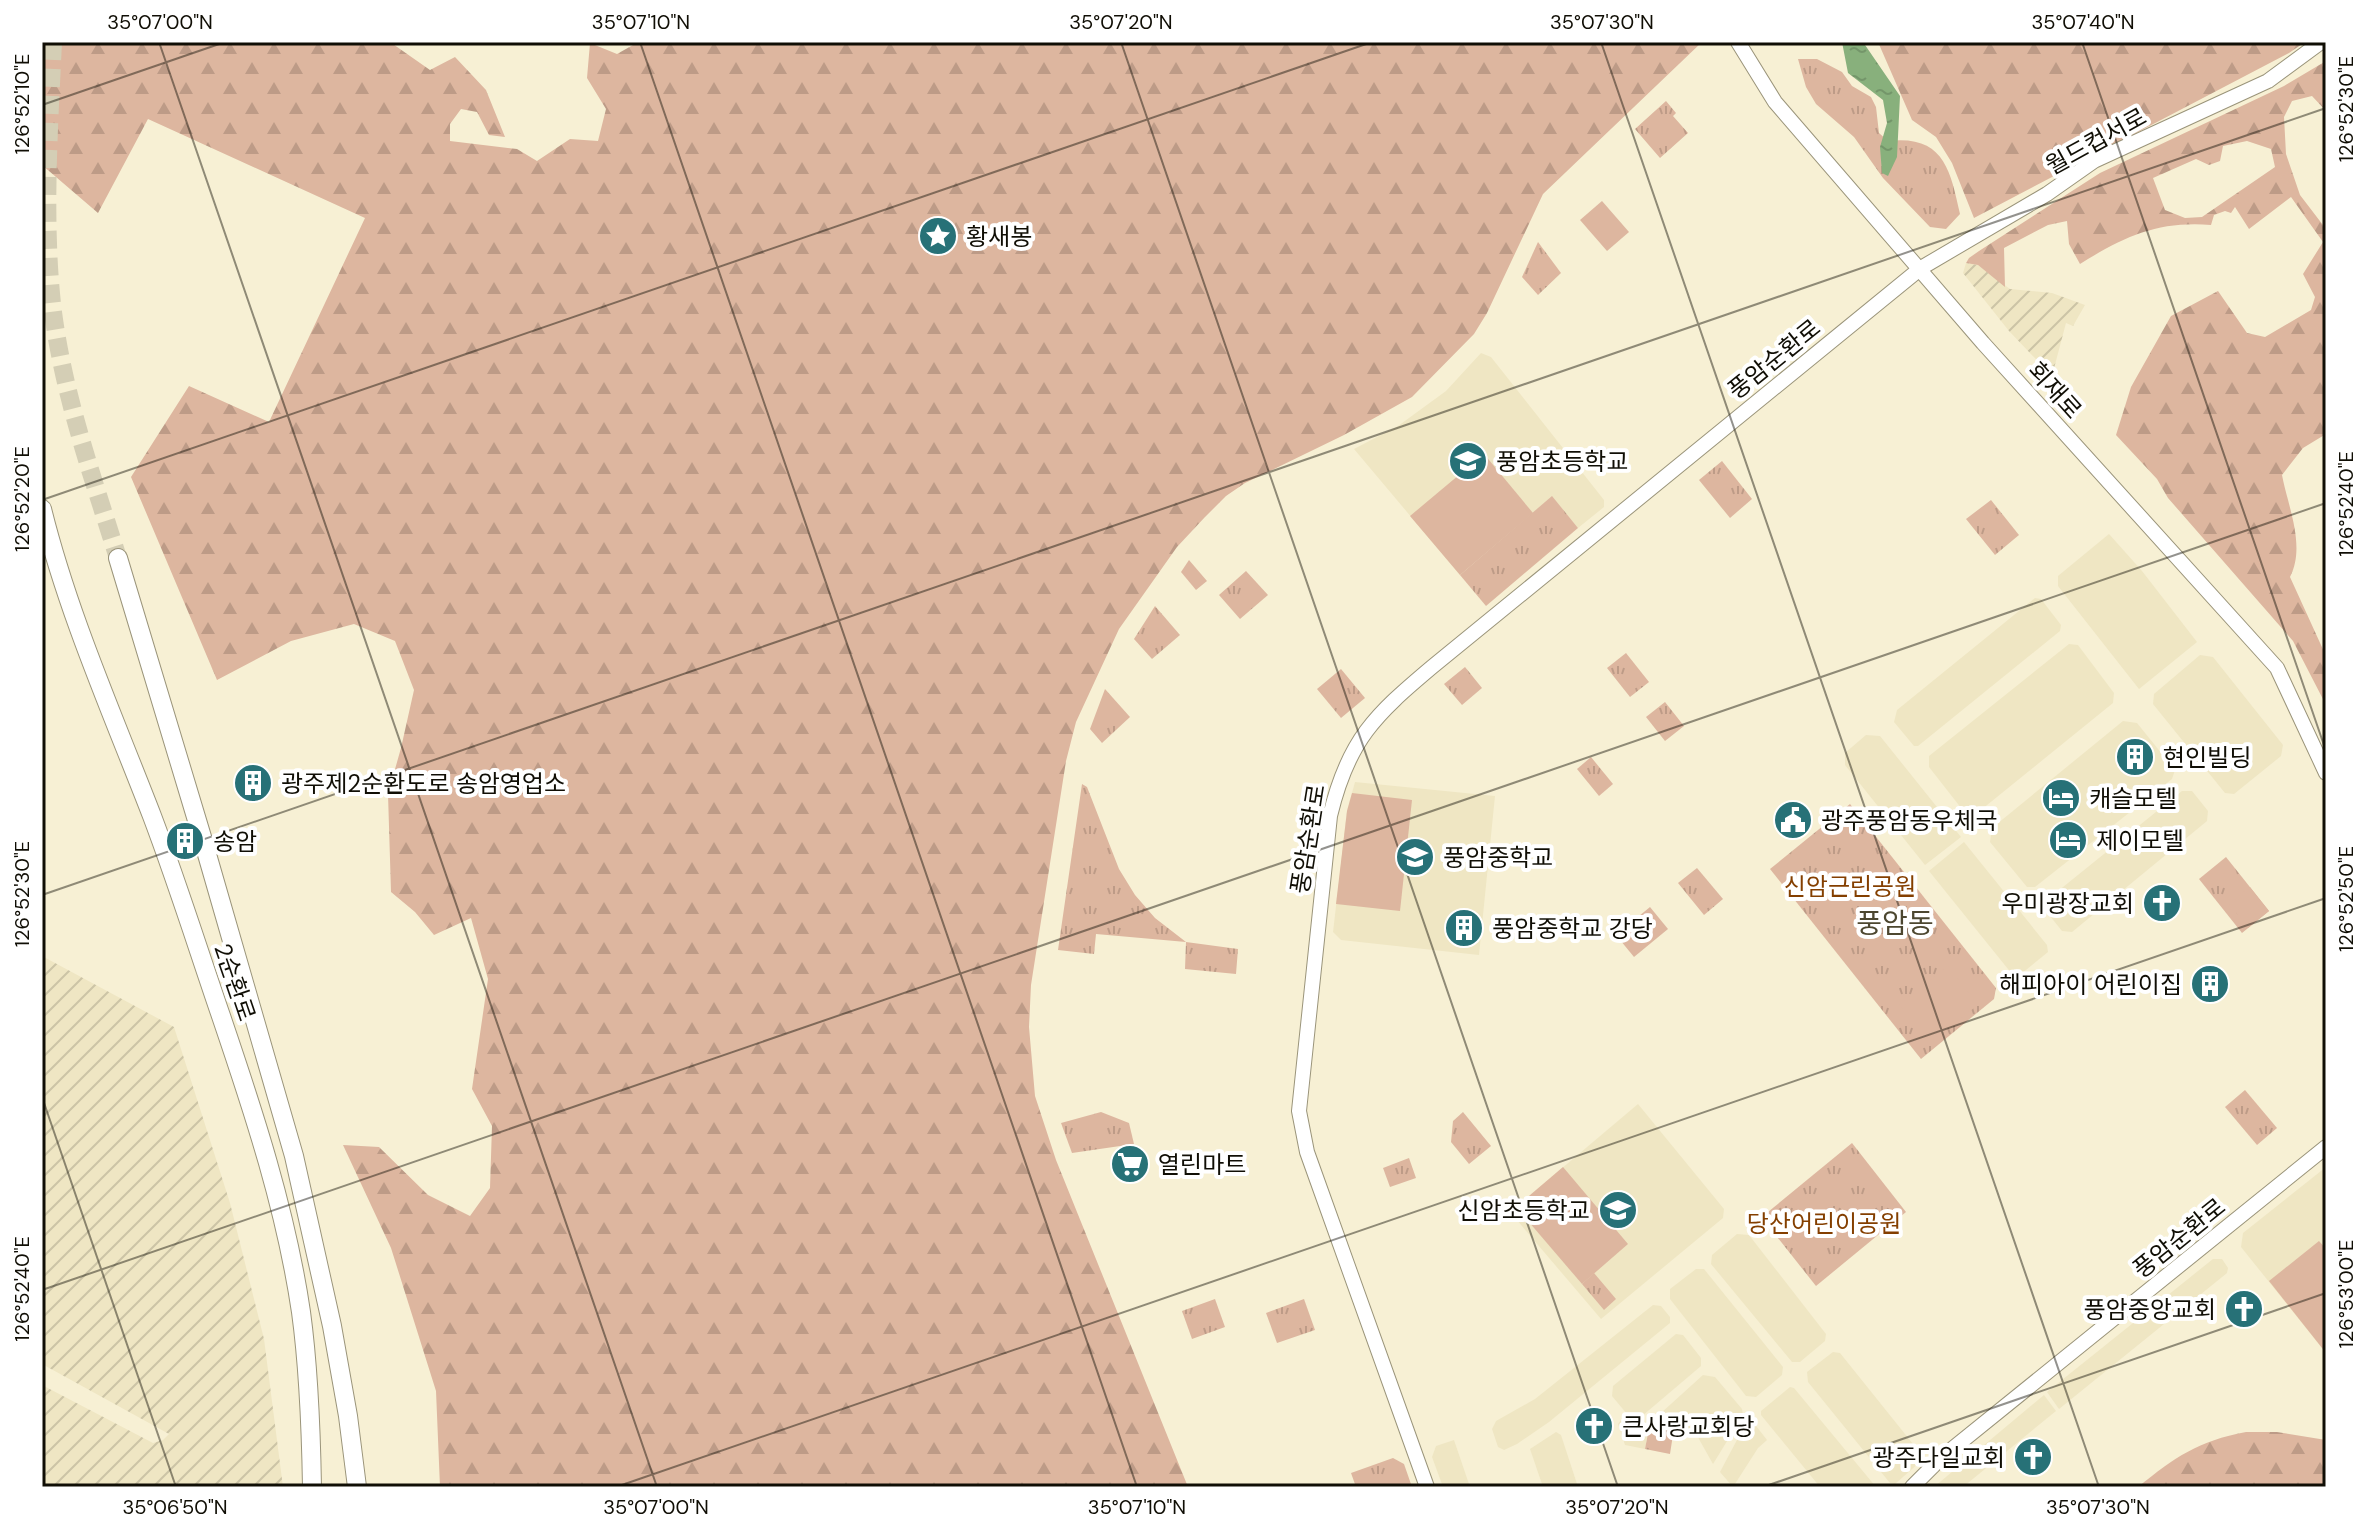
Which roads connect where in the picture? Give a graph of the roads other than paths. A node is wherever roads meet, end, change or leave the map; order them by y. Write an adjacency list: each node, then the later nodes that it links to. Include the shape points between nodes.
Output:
1 (1738, 42): 3 (street, 회재로, via 1775,102)
2 (2321, 42): 3 (street, 월드컵서로, via 2268,81 2094,161)
3 (1921, 268): 4 (street, 월드컵서로); 7 (street, 회재로, via 2277,668)
4 (1896, 287): 11 (street, 풍암순환로, via 1391,701 1370,723 1337,788 1323,860 1299,1111 1307,1152)
5 (42, 509): 9 (highway, 2순환로, via 267,1153 301,1313)
6 (118, 558): 10 (highway, 2순환로, via 294,1156 332,1326)
7 (2326, 773)
8 (2326, 1147): 12 (street, 풍암순환로, via 1941,1458)
9 (312, 1487)
10 (357, 1487)
11 (1427, 1487)
12 (1912, 1487)

